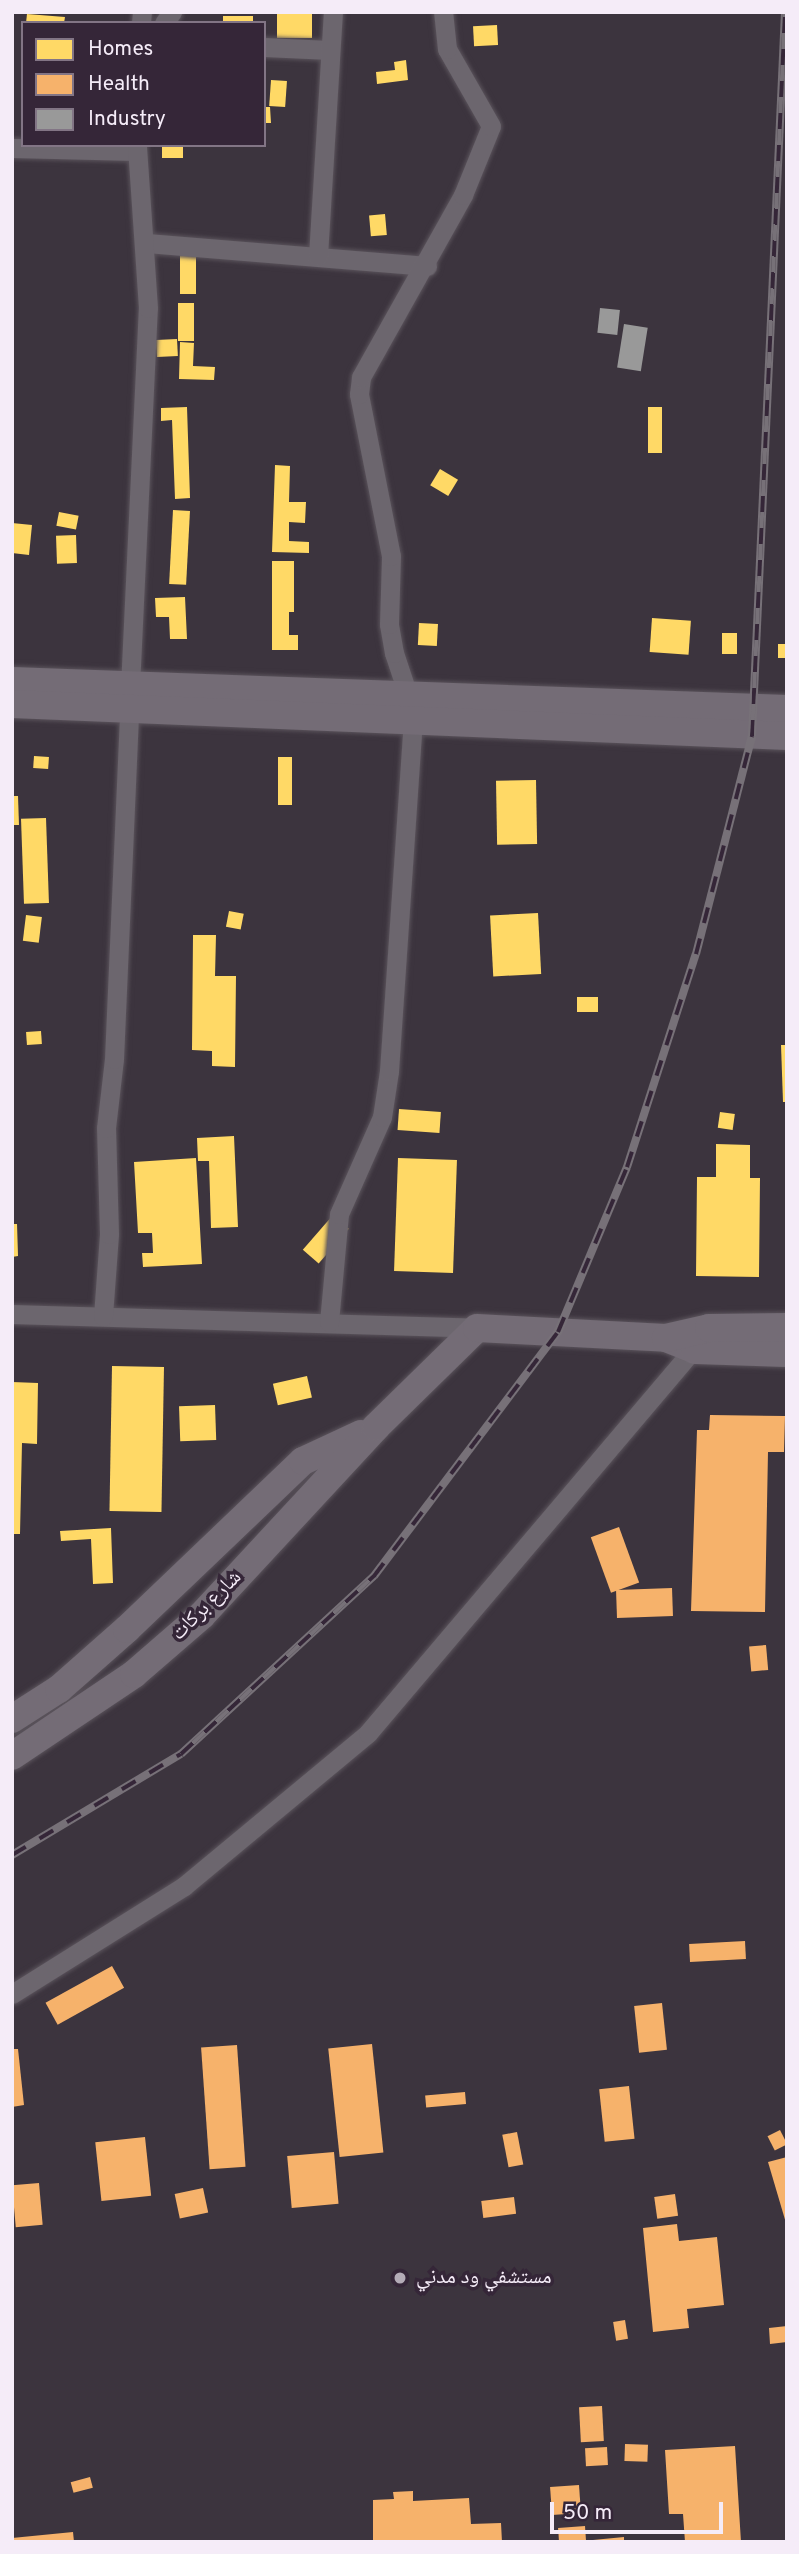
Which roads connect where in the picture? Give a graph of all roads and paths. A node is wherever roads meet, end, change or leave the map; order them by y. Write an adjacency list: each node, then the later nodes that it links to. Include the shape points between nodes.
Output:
1 (333, 12): 4 (street)
2 (443, 12): 9 (street, via 447,49 491,126)
3 (266, 47): 4 (street)
4 (330, 50): 8 (street)
5 (12, 148): 6 (street)
6 (136, 148): 7 (street)
7 (147, 243): 8 (street); 11 (street)
8 (318, 256): 9 (street)
9 (427, 266): 13 (street, via 361,377 359,394 391,556 389,624)
10 (12, 681): 11 (main road)
11 (130, 698): 12 (main road); 13 (main road); 17 (street, via 114,1059 106,1128 109,1234)
12 (12, 704)
13 (410, 708): 14 (main road); 15 (main road); 18 (street, via 389,1072 382,1117 339,1214)
14 (787, 709)
15 (787, 736)
16 (12, 1314): 17 (street)
17 (103, 1316): 18 (street)
18 (328, 1322): 20 (street)
19 (787, 1327): 21 (main road)
20 (477, 1328): 21 (main road); 23 (main road, شارع بركات)
21 (702, 1339): 22 (main road); 26 (street, via 368,1734 184,1886)
22 (787, 1353)
23 (376, 1427): 24 (main road, شارع بركات, via 303,1461 256,1501 146,1612 59,1689); 25 (main road, شارع بركات, via 202,1615 134,1674)
24 (12, 1720)
25 (12, 1756)
26 (12, 1994)

